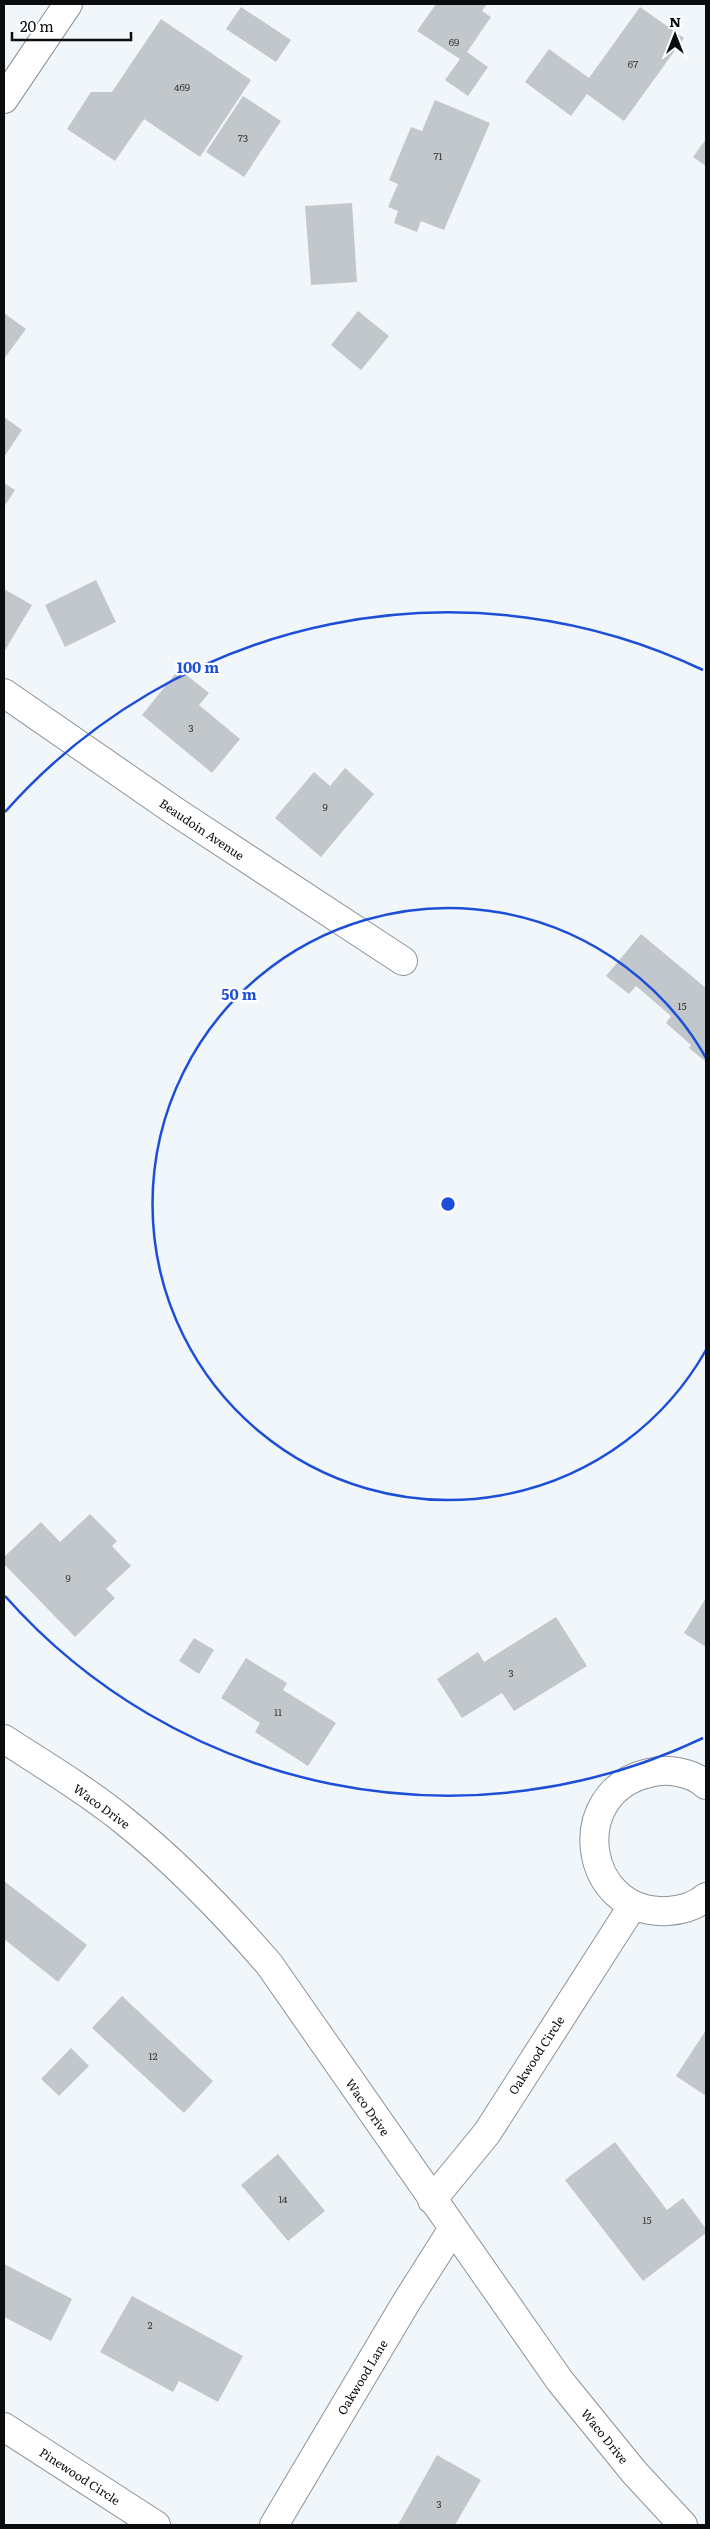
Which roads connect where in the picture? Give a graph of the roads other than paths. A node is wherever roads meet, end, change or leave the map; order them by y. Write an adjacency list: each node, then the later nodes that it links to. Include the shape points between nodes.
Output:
1 (68, 4): 2 (street)
2 (4, 99)
3 (4, 693): 4 (street, Beaudoin Avenue, via 184,817)
4 (403, 961)
5 (4, 1739): 9 (street, Waco Drive, via 122,1820 215,1903 269,1964)
6 (706, 1785): 8 (street, via 682,1773 659,1770 637,1775 617,1788 602,1806 594,1827 593,1850 605,1879 614,1891)
7 (706, 1897): 8 (street, via 679,1910 656,1912)
8 (633, 1905): 9 (street, Oakwood Circle, via 487,2132)
9 (432, 2200): 10 (street, Waco Drive)
10 (452, 2230): 13 (street, Oakwood Lane); 14 (street, Waco Drive, via 560,2381 634,2472)
11 (4, 2427): 12 (street, Pinewood Circle)
12 (156, 2525)
13 (274, 2525)
14 (683, 2525)

